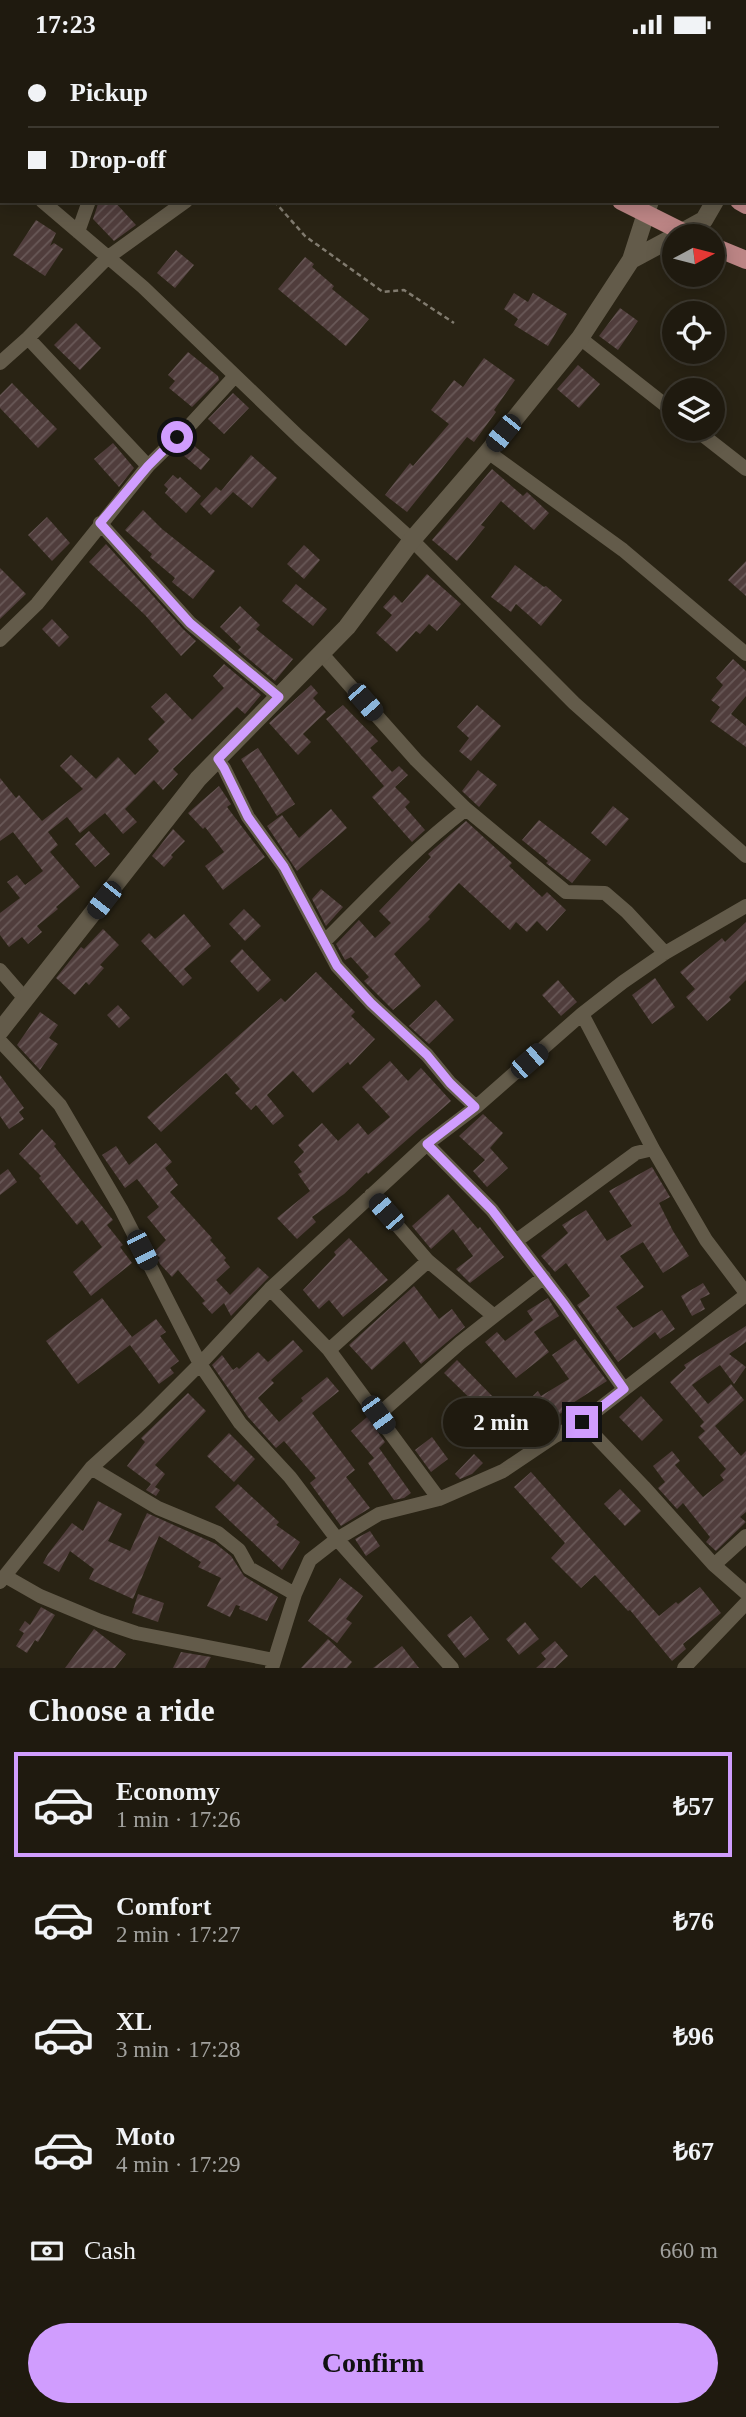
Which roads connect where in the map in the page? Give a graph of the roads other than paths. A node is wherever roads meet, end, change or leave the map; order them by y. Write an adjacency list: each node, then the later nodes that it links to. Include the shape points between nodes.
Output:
1 (44, 203): 9 (street)
2 (88, 203): 9 (street)
3 (183, 203): 12 (street)
4 (628, 203): 6 (main road)
5 (714, 203): 8 (main road)
6 (647, 208): 7 (main road); 13 (main road)
7 (667, 224)
8 (698, 224)
9 (78, 232): 12 (street)
10 (662, 244): 13 (main road)
11 (725, 251): 14 (main road)
12 (107, 258): 15 (street); 18 (street)
13 (631, 260): 16 (main road)
14 (746, 260)
15 (28, 338): 17 (street); 22 (street)
16 (580, 338): 19 (street); 21 (main road)
17 (2, 356)
18 (235, 376): 22 (street); 25 (street)
19 (662, 403)
20 (710, 441): 23 (street)
21 (488, 452): 25 (main road); 28 (street, via 623,550)
22 (148, 466): 24 (street)
23 (746, 469)
24 (100, 523): 26 (street, via 37,604); 29 (street, via 190,623)
25 (412, 540): 27 (main road, via 347,627); 32 (street, via 574,703)
26 (0, 640)
27 (321, 653): 29 (main road); 31 (street)
28 (746, 654)
29 (279, 697): 30 (main road)
30 (218, 759): 34 (street); 37 (main road)
31 (466, 809): 34 (street, via 402,863); 35 (street, via 566,892 605,893)
32 (746, 856)
33 (746, 906): 35 (street)
34 (324, 942): 41 (street, via 357,988)
35 (665, 953): 38 (street)
36 (0, 969): 37 (street)
37 (26, 1000): 39 (main road)
38 (582, 1014): 41 (street); 43 (street)
39 (0, 1031)
40 (0, 1041): 52 (street, via 60,1105 121,1209)
41 (475, 1107): 42 (street)
42 (427, 1144): 44 (street); 45 (street)
43 (653, 1149): 45 (street, via 636,1153); 49 (street, via 706,1240)
44 (371, 1195): 46 (street); 48 (street)
45 (516, 1241): 47 (street)
46 (428, 1261): 50 (street); 51 (street)
47 (544, 1277): 50 (street); 53 (street)
48 (270, 1289): 51 (street); 52 (street)
49 (746, 1294): 53 (street)
50 (494, 1316): 54 (street)
51 (329, 1350): 54 (street)
52 (200, 1364): 56 (street); 59 (street, via 240,1423 290,1477)
53 (624, 1389): 55 (street)
54 (378, 1415): 57 (street)
55 (582, 1422): 57 (street, via 503,1471); 60 (street)
56 (91, 1468): 61 (street); 63 (street, via 158,1508 218,1533 239,1550 249,1568)
57 (439, 1499): 59 (street, via 379,1514)
58 (746, 1536): 60 (street)
59 (337, 1539): 63 (street, via 310,1560); 66 (street)
60 (714, 1565): 62 (street)
61 (2, 1579): 65 (street, via 136,1633)
62 (746, 1593)
63 (295, 1594): 65 (street)
64 (746, 1603): 67 (street)
65 (273, 1664)
66 (452, 1668)
67 (684, 1668)

